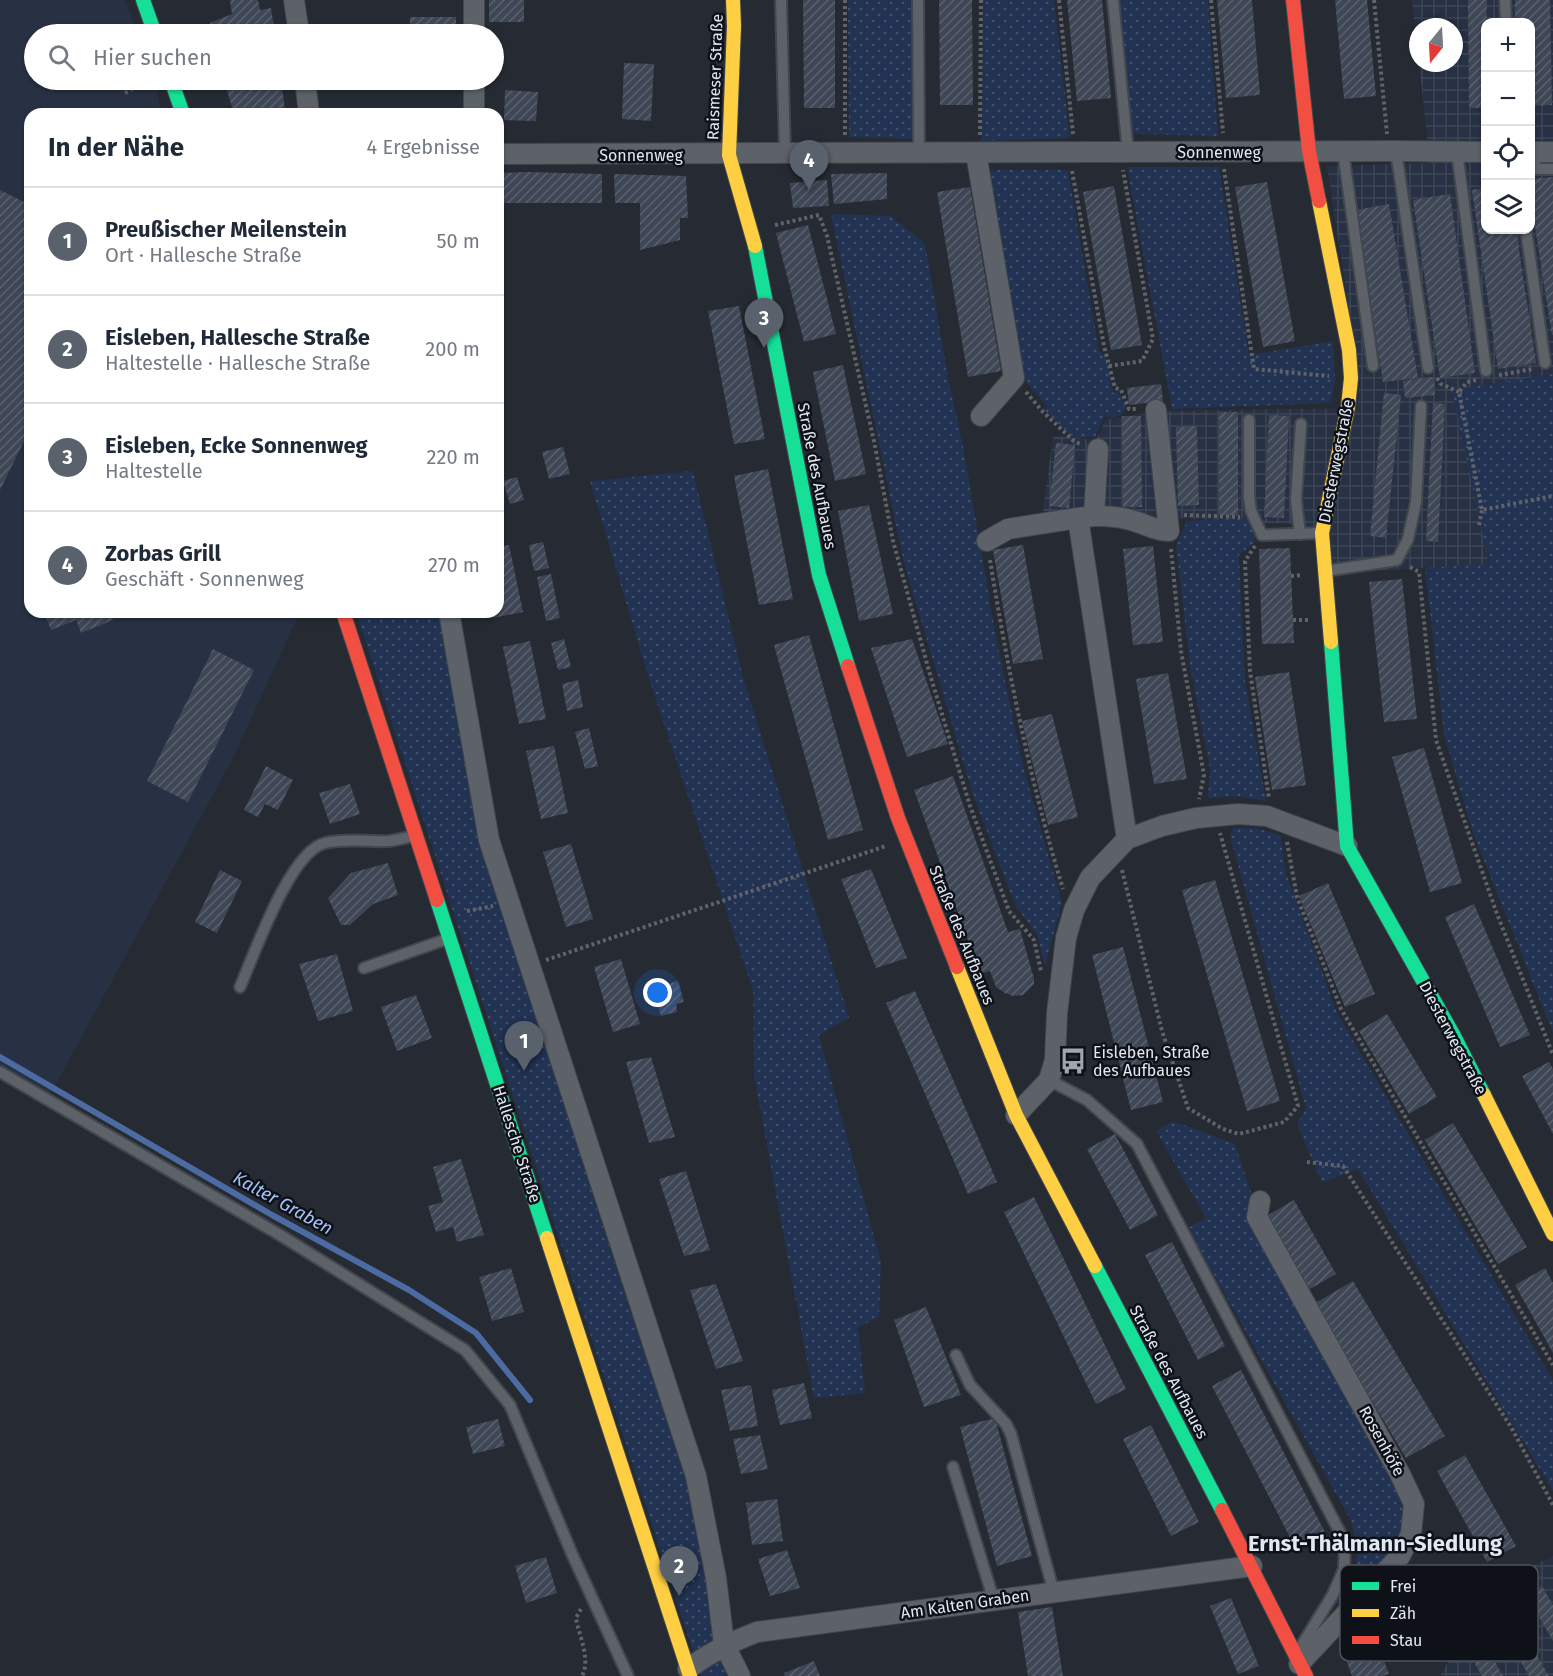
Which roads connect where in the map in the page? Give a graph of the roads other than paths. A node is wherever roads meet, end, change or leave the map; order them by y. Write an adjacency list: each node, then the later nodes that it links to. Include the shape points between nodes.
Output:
1 (143, 0): 11 (street)
2 (294, 0): 12 (street)
3 (474, 0): 13 (street)
4 (733, 0): 31 (street, Raismeser Straße)
5 (781, 0): 29 (lane)
6 (918, 0): 30 (lane)
7 (1113, 0): 22 (lane)
8 (1293, 0): 23 (street)
9 (1505, 0): 10 (lane)
10 (1506, 18)
11 (151, 24)
12 (298, 24)
13 (474, 24)
14 (175, 90): 17 (street)
15 (306, 90): 18 (street)
16 (474, 90): 19 (street)
17 (181, 108)
18 (308, 108)
19 (474, 108)
20 (1343, 151): 21 (street, Sonnenweg); 23 (street, Sonnenweg); 35 (lane)
21 (1393, 151): 24 (street, Sonnenweg); 36 (lane)
22 (1124, 152): 23 (street, Sonnenweg); 27 (street, Sonnenweg)
23 (1310, 152): 45 (street, Diesterwegstraße, via 1349,350 1351,378)
24 (1457, 152): 25 (street, Sonnenweg); 37 (lane)
25 (1481, 152)
26 (1539, 152): 32 (lane, via 1535,169)
27 (978, 153): 30 (street, Sonnenweg); 40 (street, via 1014,378)
28 (504, 154): 31 (street, Sonnenweg)
29 (785, 154): 30 (street, Sonnenweg); 31 (street, Sonnenweg)
30 (919, 154)
31 (729, 155): 59 (street, Straße des Aufbaues, via 752,230 819,575 898,818)
32 (1553, 169)
33 (1527, 234): 34 (lane)
34 (1545, 363)
35 (1374, 366)
36 (1428, 368)
37 (1486, 371)
38 (1421, 406): 48 (lane, via 1416,502 1408,539 1397,560)
39 (1156, 410): 44 (street, via 1169,523 1157,531 1136,521)
40 (981, 416)
41 (1250, 420): 46 (lane, via 1251,511 1262,535)
42 (1301, 424): 46 (lane, via 1296,500)
43 (1098, 449): 44 (street)
44 (1086, 517): 47 (street, via 1008,529); 52 (street)
45 (1322, 533): 46 (lane); 48 (street, Diesterwegstraße)
46 (1300, 534)
47 (987, 541)
48 (1326, 571): 53 (street, Diesterwegstraße)
49 (345, 618): 51 (street, Hallesche Straße)
50 (450, 618): 71 (street, via 489,840 696,1476)
51 (416, 836): 54 (street, Hallesche Straße); 56 (lane, via 389,841 340,840 321,844 309,853 294,869 280,895)
52 (1121, 844): 53 (street, via 1162,826 1205,816 1238,814 1272,818); 58 (street, via 1090,878 1074,910 1066,938 1055,1060)
53 (1347, 846): 61 (street, Diesterwegstraße, via 1454,1036)
54 (450, 938): 55 (lane); 73 (street, Hallesche Straße)
55 (364, 968)
56 (240, 987)
57 (0, 1072): 74 (lane, via 280,1235 465,1350 510,1406)
58 (1049, 1080): 59 (street); 64 (lane, via 1087,1100 1137,1144 1345,1542)
59 (1016, 1115): 66 (street, Straße des Aufbaues)
60 (1260, 1201): 65 (street, Rosenhöfe, via 1257,1217 1414,1504 1412,1534)
61 (1553, 1234)
62 (956, 1355): 68 (lane, via 970,1386 1011,1434)
63 (953, 1467): 69 (lane)
64 (1344, 1565)
65 (1392, 1565)
66 (1252, 1566): 68 (street, Am Kalten Graben); 72 (street, Straße des Aufbaues)
67 (1340, 1578): 72 (lane)
68 (1054, 1593): 69 (street, Am Kalten Graben)
69 (994, 1600): 71 (street, Am Kalten Graben, via 757,1632)
70 (1340, 1621): 72 (street, Rosenhöfe)
71 (724, 1644): 73 (street, Am Kalten Graben, via 705,1655); 75 (street)
72 (1300, 1665)
73 (689, 1672)
74 (628, 1676)
75 (740, 1676)

